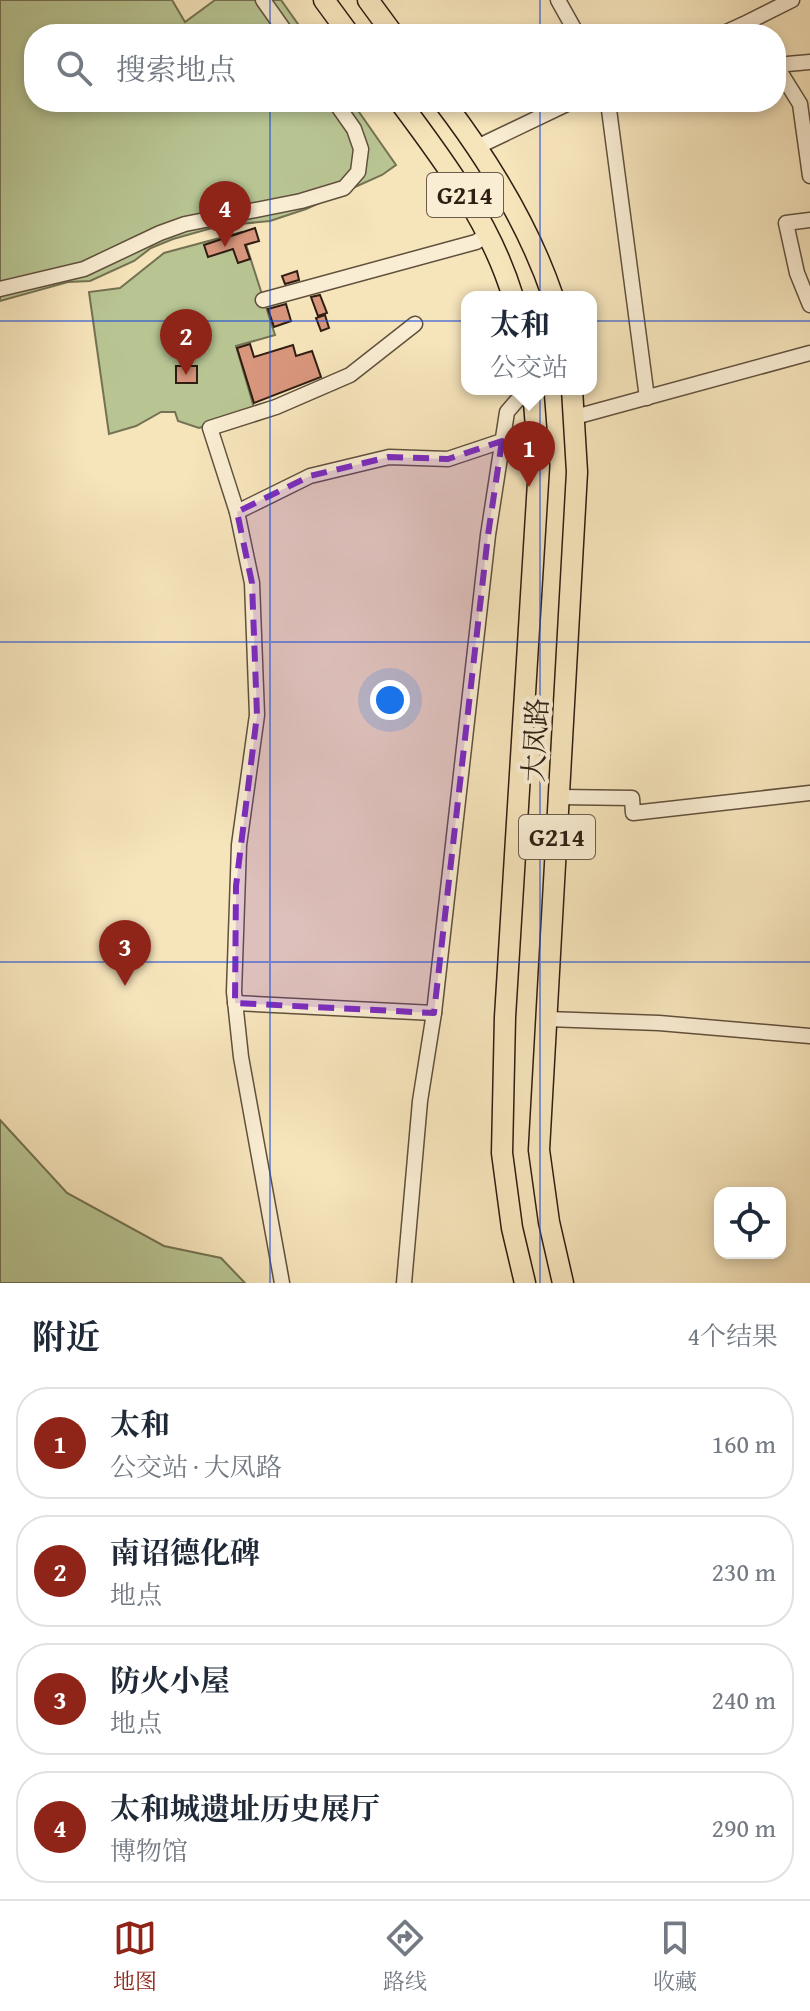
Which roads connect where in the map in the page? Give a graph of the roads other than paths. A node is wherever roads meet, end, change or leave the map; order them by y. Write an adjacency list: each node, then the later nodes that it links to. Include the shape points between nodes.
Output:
1 (263, 0): 6 (street)
2 (324, 0): 7 (highway)
3 (368, 0): 8 (highway)
4 (558, 0): 9 (street)
5 (792, 0): 10 (street)
6 (280, 24)
7 (342, 24)
8 (386, 24)
9 (571, 24)
10 (755, 24)
11 (810, 62): 12 (street)
12 (786, 65)
13 (786, 81): 20 (street, via 800,104)
14 (342, 112): 23 (street, via 361,149 358,172 344,188 185,224 75,272)
15 (407, 112): 22 (highway, G214)
16 (451, 112): 19 (highway, G214)
17 (550, 112): 19 (street)
18 (609, 112): 33 (street)
19 (477, 147): 25 (highway, G214, via 539,255)
20 (810, 176)
21 (810, 220): 27 (street, via 786,223)
22 (487, 235): 24 (highway, G214); 26 (street)
23 (0, 289)
24 (511, 291)
25 (551, 291)
26 (263, 300)
27 (810, 305)
28 (415, 324): 36 (street, via 350,375 210,428)
29 (810, 353): 33 (street)
30 (526, 395): 35 (street, via 507,412)
31 (534, 395): 45 (highway, 大凤路 / G214, via 539,466 505,1017 502,1153)
32 (573, 395): 34 (highway, 大凤路 / G214)
33 (647, 398): 34 (street)
34 (575, 417): 38 (highway, 大凤路 / G214, via 577,472)
35 (502, 441): 36 (street, via 448,459 389,457 310,476); 40 (street)
36 (237, 512): 39 (street, via 252,583 257,715 239,845)
37 (810, 793): 38 (street, via 633,813 632,798)
38 (560, 797): 41 (highway, 大凤路 / G214)
39 (231, 994): 40 (street); 43 (street)
40 (434, 1013): 44 (street, via 420,1101)
41 (547, 1019): 42 (street); 46 (highway, 大凤路 / G214, via 539,1150)
42 (810, 1036)
43 (282, 1283)
44 (404, 1283)
45 (525, 1283)
46 (563, 1283)

